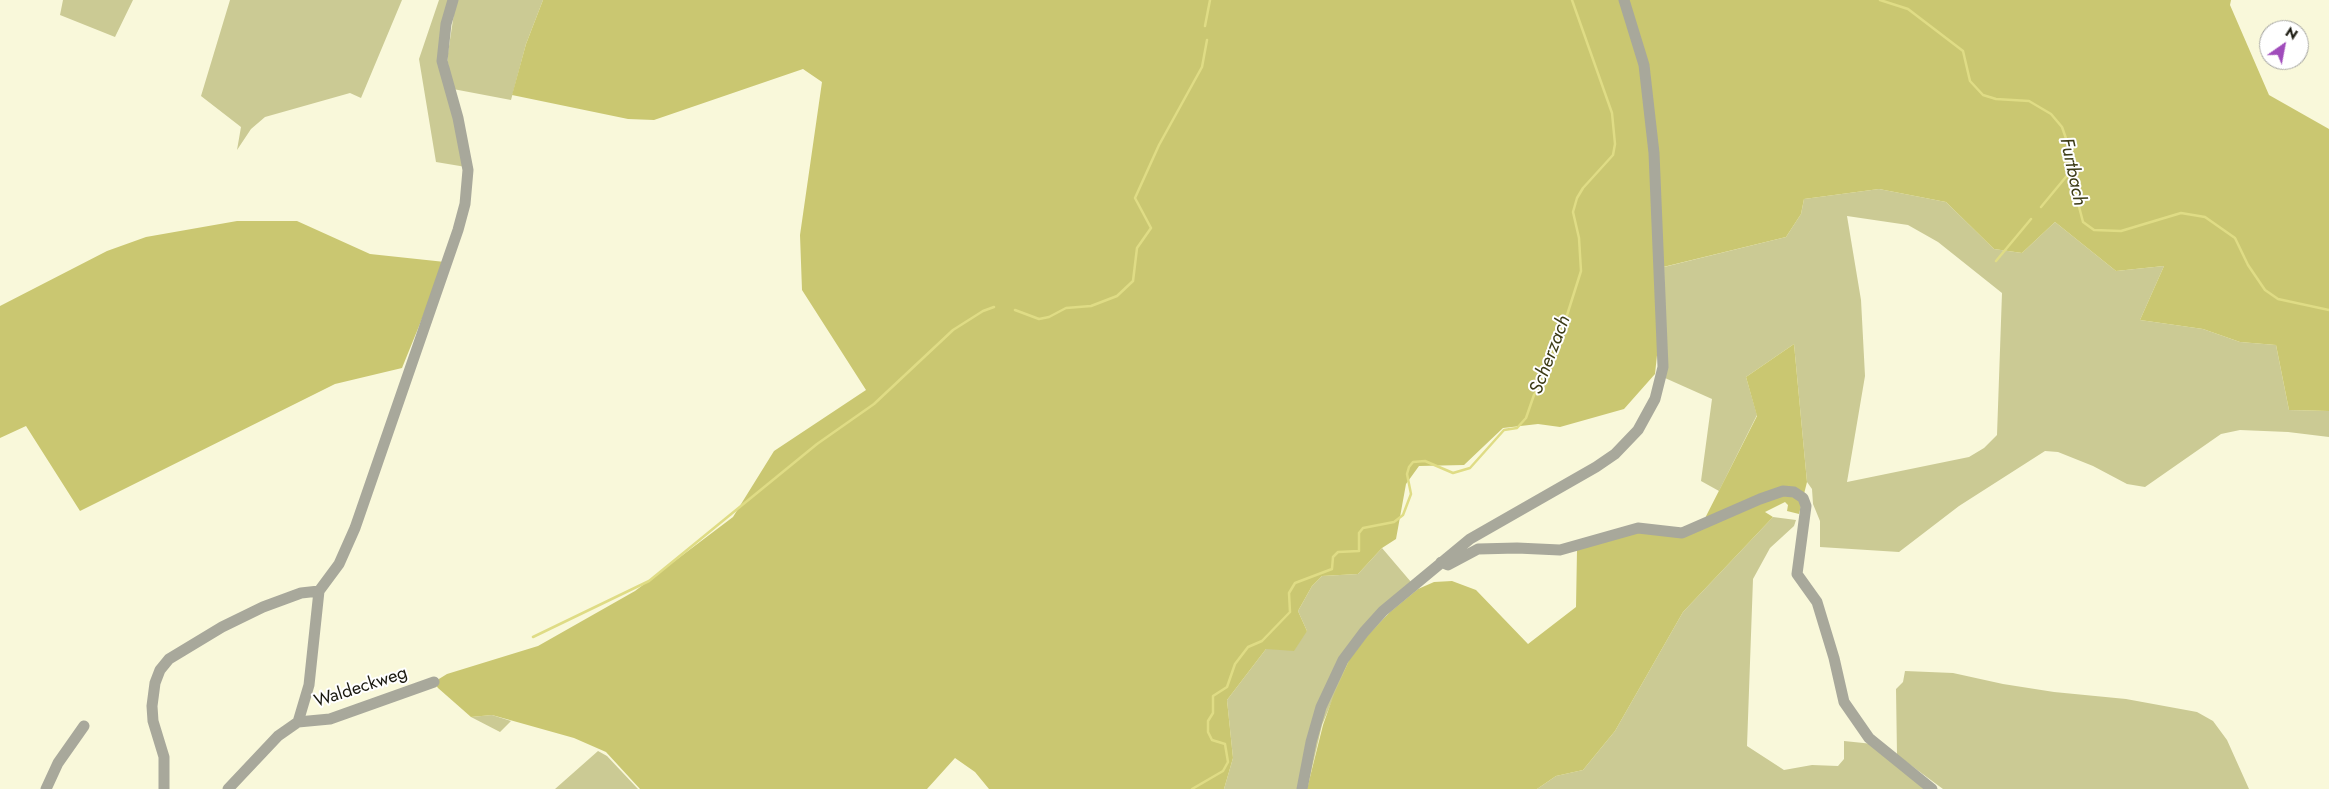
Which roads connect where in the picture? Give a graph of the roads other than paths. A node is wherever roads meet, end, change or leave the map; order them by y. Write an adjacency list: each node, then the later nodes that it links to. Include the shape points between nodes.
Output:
1 (453, 0): 4 (street, via 446,24 442,61 466,151 465,204 355,528 339,564)
2 (1624, 0): 3 (street, via 1644,65 1654,153 1663,350 1663,367 1655,399 1638,430 1615,454 1470,539)
3 (1441, 562): 11 (street, via 1383,611 1344,660 1315,727); 12 (street, via 1448,564 1478,549 1560,550 1638,528 1682,534 1760,499 1783,491 1794,492 1803,498 1806,506 1797,574 1817,602 1844,702 1870,738)
4 (319, 591): 6 (street, via 310,684); 9 (street, via 301,593 222,627 170,659 160,670 152,706 164,758)
5 (434, 682): 6 (street, Waldeckweg, via 330,719)
6 (298, 722): 10 (street, via 278,736)
7 (84, 726): 8 (street, via 58,763)
8 (46, 789)
9 (164, 789)
10 (228, 789)
11 (1302, 789)
12 (1932, 789)

